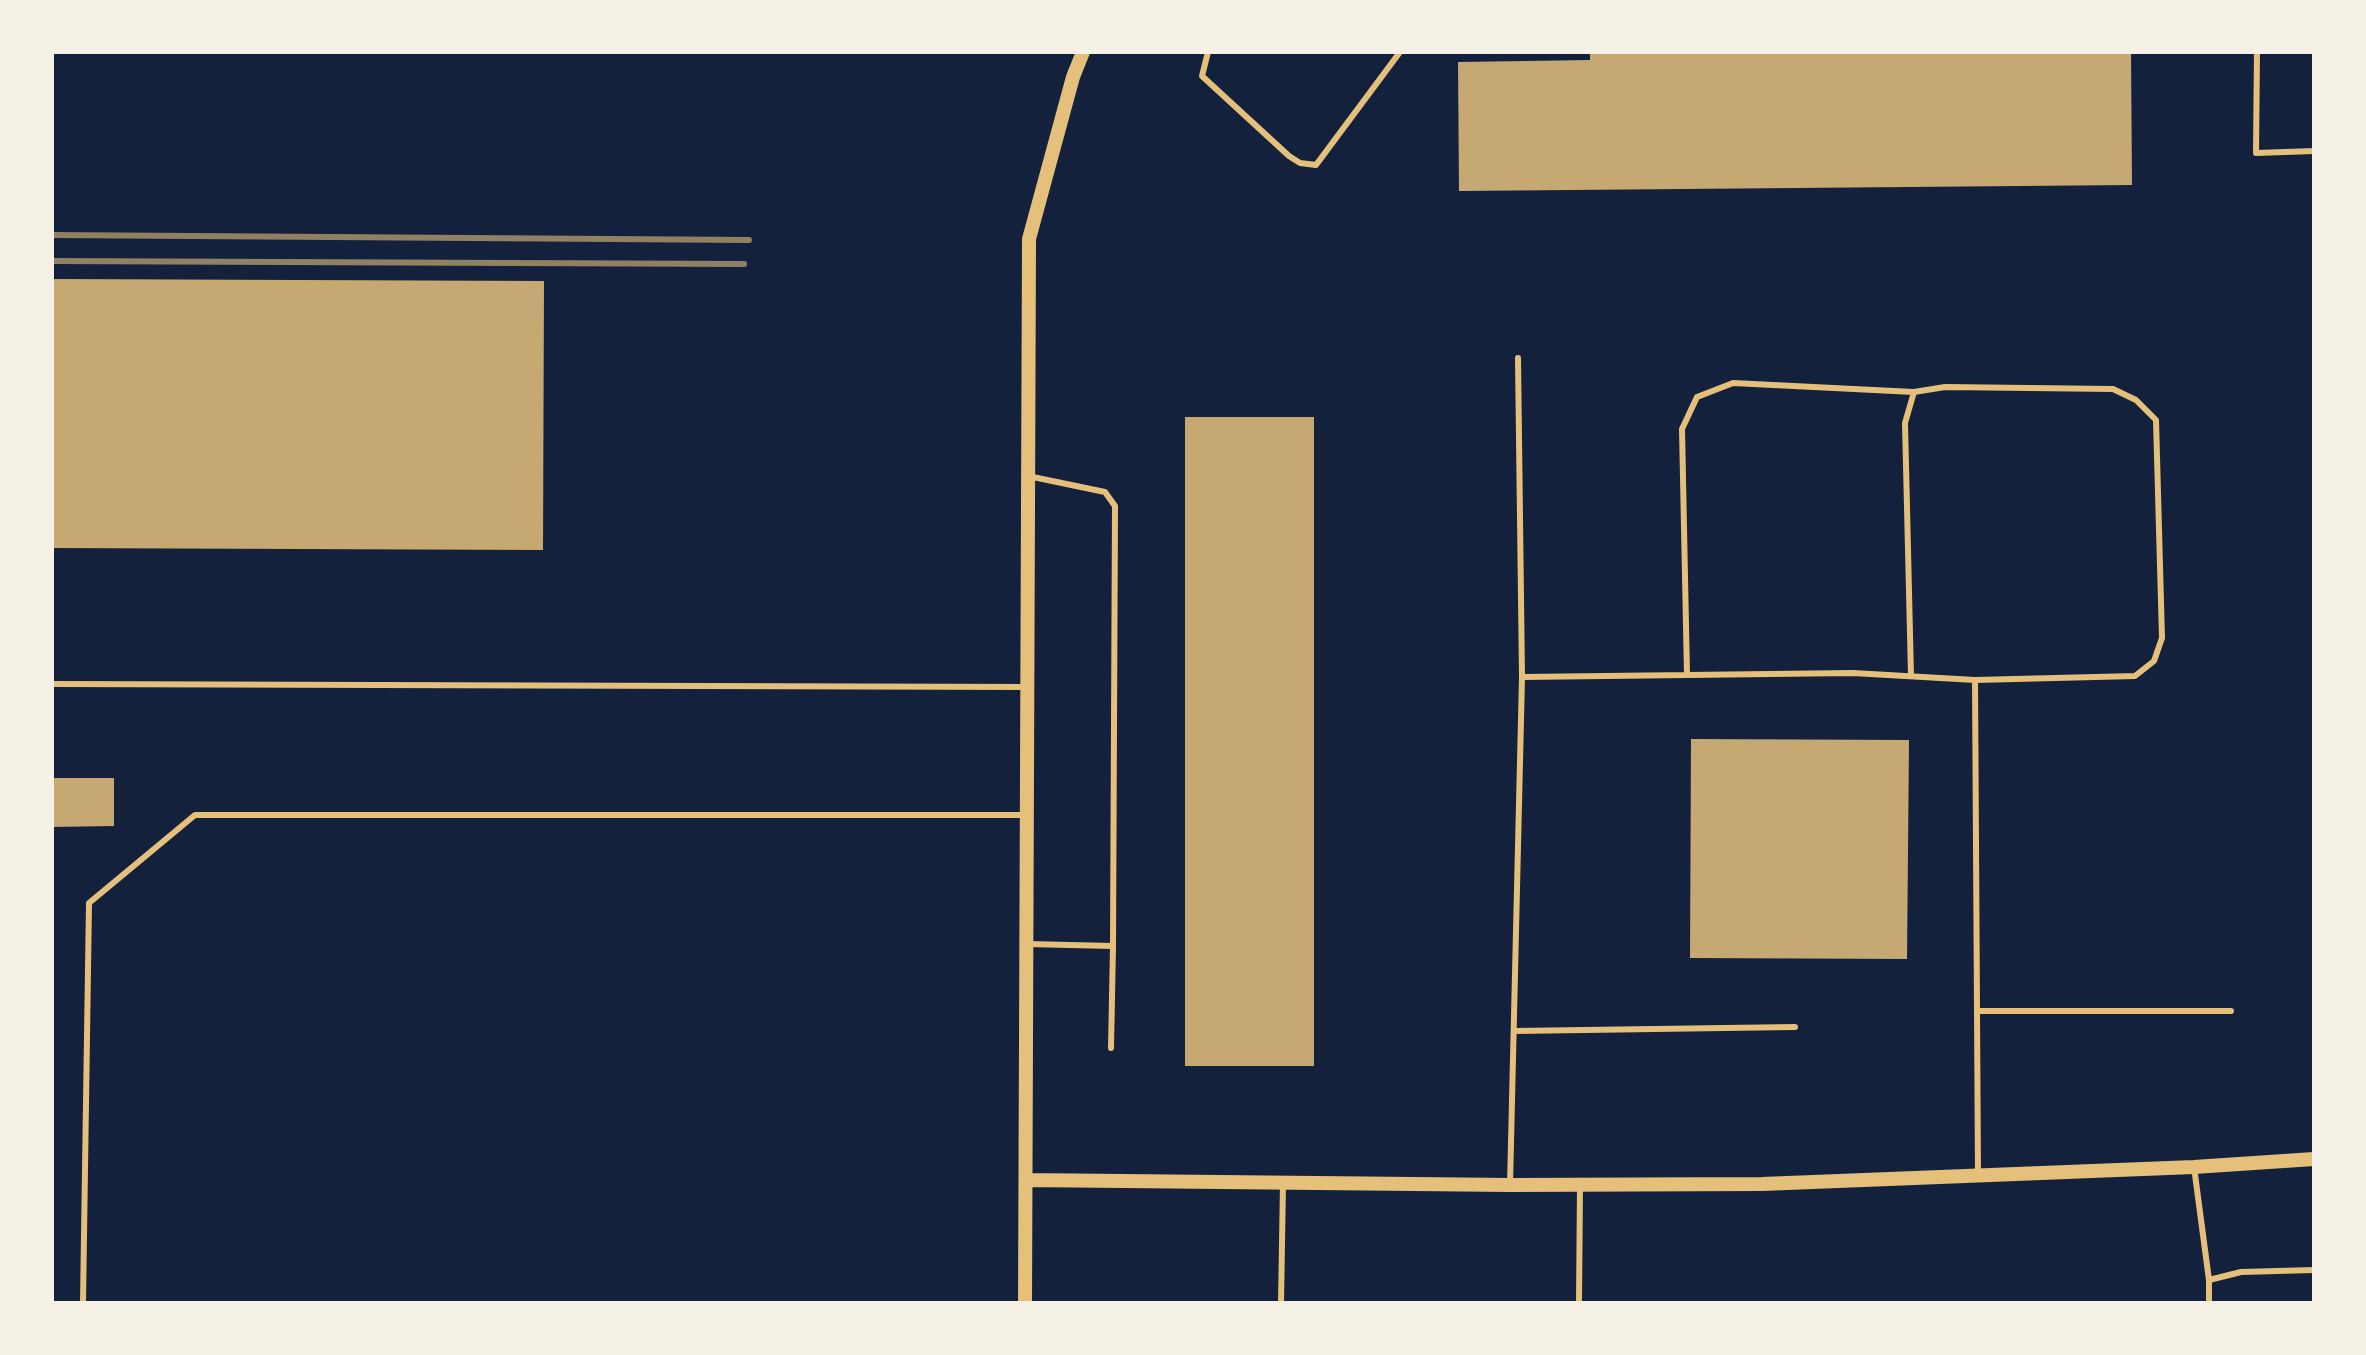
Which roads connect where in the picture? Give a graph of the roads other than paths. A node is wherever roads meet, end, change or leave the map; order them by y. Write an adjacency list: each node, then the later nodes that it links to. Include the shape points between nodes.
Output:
1 (1083, 52): 8 (street, via 1029,239)
2 (1208, 52): 3 (lane, via 1202,76 1289,156 1316,165)
3 (1400, 52)
4 (2257, 52): 5 (lane, via 2256,153)
5 (2314, 151)
6 (1518, 358): 11 (lane)
7 (1914, 392): 9 (lane, via 1733,383 1697,397 1682,429); 10 (lane, via 1905,423); 12 (lane, via 1945,387 2113,389 2136,400 2156,420 2162,638 2154,661 2135,676)
8 (1028, 476): 14 (street); 17 (lane, via 1105,492 1115,506)
9 (1687, 675): 10 (lane); 11 (lane)
10 (1911, 676): 12 (lane)
11 (1522, 677): 21 (lane)
12 (1975, 680): 18 (lane)
13 (52, 684): 14 (lane)
14 (1028, 687): 15 (street)
15 (1027, 815): 16 (street); 32 (lane, via 195,815 89,903)
16 (1027, 944): 17 (lane); 26 (street)
17 (1113, 946): 22 (lane)
18 (1977, 1011): 19 (lane); 25 (lane)
19 (2231, 1011)
20 (1795, 1027): 21 (lane)
21 (1514, 1031): 28 (lane)
22 (1111, 1048)
23 (2314, 1159): 24 (street)
24 (2194, 1167): 25 (street); 31 (lane)
25 (1978, 1175): 29 (street)
26 (1026, 1180): 27 (street); 33 (street)
27 (1283, 1183): 28 (street); 34 (lane)
28 (1510, 1185): 29 (street)
29 (1580, 1185): 35 (lane)
30 (2314, 1270): 31 (lane, via 2241,1272)
31 (2209, 1280): 36 (lane)
32 (83, 1303)
33 (1025, 1303)
34 (1281, 1303)
35 (1579, 1303)
36 (2209, 1303)

